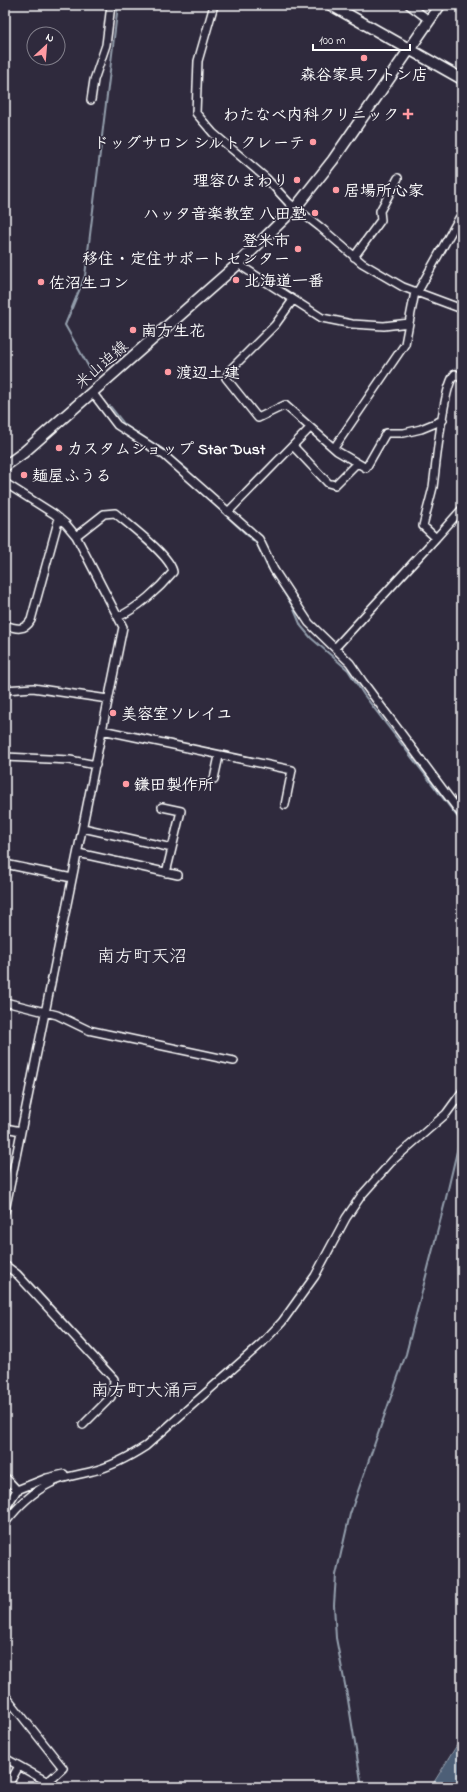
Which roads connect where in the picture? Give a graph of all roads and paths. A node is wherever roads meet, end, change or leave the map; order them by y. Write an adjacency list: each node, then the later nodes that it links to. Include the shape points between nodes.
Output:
1 (111, 5): 9 (street, via 106,45 94,80)
2 (214, 5): 11 (street, via 198,61 196,113 213,132)
3 (330, 5): 7 (main road)
4 (409, 5): 6 (street)
5 (440, 5): 6 (main road, 米山迫線)
6 (429, 20): 7 (main road, 米山迫線)
7 (408, 50): 8 (main road); 11 (main road, 米山迫線, via 330,165)
8 (462, 79)
9 (91, 100)
10 (398, 178): 13 (street, via 380,211 381,220)
11 (296, 207): 13 (street); 14 (main road, 米山迫線)
12 (462, 213): 15 (street)
13 (354, 257): 15 (street)
14 (238, 264): 16 (street); 20 (main road, 米山迫線)
15 (416, 293): 17 (street); 18 (street)
16 (293, 300): 18 (street, via 322,318 352,324 384,326); 22 (street, via 275,325 231,369 226,378 258,418 285,405)
17 (462, 309)
18 (409, 323): 24 (street, via 405,344)
19 (462, 379): 21 (street, via 455,374 451,377)
20 (94, 390): 26 (main road, 米山迫線); 29 (street, via 117,425 164,455)
21 (443, 420): 25 (street, via 404,433 386,432 366,468); 32 (street, via 423,526)
22 (310, 428): 23 (street); 24 (street)
23 (293, 446): 25 (street, via 328,482 335,485); 29 (street)
24 (334, 448): 25 (street)
25 (357, 463)
26 (5, 466)
27 (5, 483): 30 (street)
28 (462, 509): 32 (street)
29 (228, 512): 35 (street, via 259,540 274,570 301,612)
30 (59, 518): 31 (street); 34 (street, via 31,620 23,628)
31 (76, 536): 33 (street); 33 (street, via 104,514 115,513 172,567 173,572 167,580 128,613)
32 (436, 538): 35 (street)
33 (118, 617): 37 (street, via 123,626)
34 (5, 625)
35 (335, 648): 45 (street, via 350,662 362,682)
36 (5, 690): 37 (street, via 33,688)
37 (108, 700): 38 (street)
38 (102, 730): 39 (street); 41 (street)
39 (219, 756): 42 (street); 43 (street, via 292,770)
40 (5, 757): 41 (street, via 70,760)
41 (96, 765): 46 (street)
42 (214, 779)
43 (285, 805)
44 (162, 807): 47 (street, via 181,811)
45 (462, 815)
46 (83, 828): 47 (street); 48 (street)
47 (172, 848): 50 (street)
48 (78, 853): 50 (street); 52 (street)
49 (5, 864): 52 (street)
50 (166, 873): 51 (street)
51 (178, 875)
52 (72, 878): 54 (street)
53 (5, 1002): 54 (street)
54 (45, 1011): 55 (street, via 88,1030); 58 (street)
55 (234, 1061)
56 (462, 1092): 62 (street, via 446,1114 393,1160 361,1196 346,1218 315,1276 282,1322 262,1343 146,1446 117,1463)
57 (5, 1128): 58 (street)
58 (21, 1131): 59 (street)
59 (5, 1211)
60 (5, 1265): 61 (street, via 18,1274 114,1379 111,1397)
61 (83, 1425)
62 (79, 1474): 64 (street, via 60,1474); 66 (street, via 43,1487 20,1505)
63 (5, 1477): 64 (street)
64 (17, 1490): 65 (street)
65 (5, 1508)
66 (5, 1523)
67 (5, 1695): 69 (street, via 63,1768 46,1781)
68 (5, 1758): 69 (street)
69 (19, 1766): 70 (street)
70 (7, 1787)

